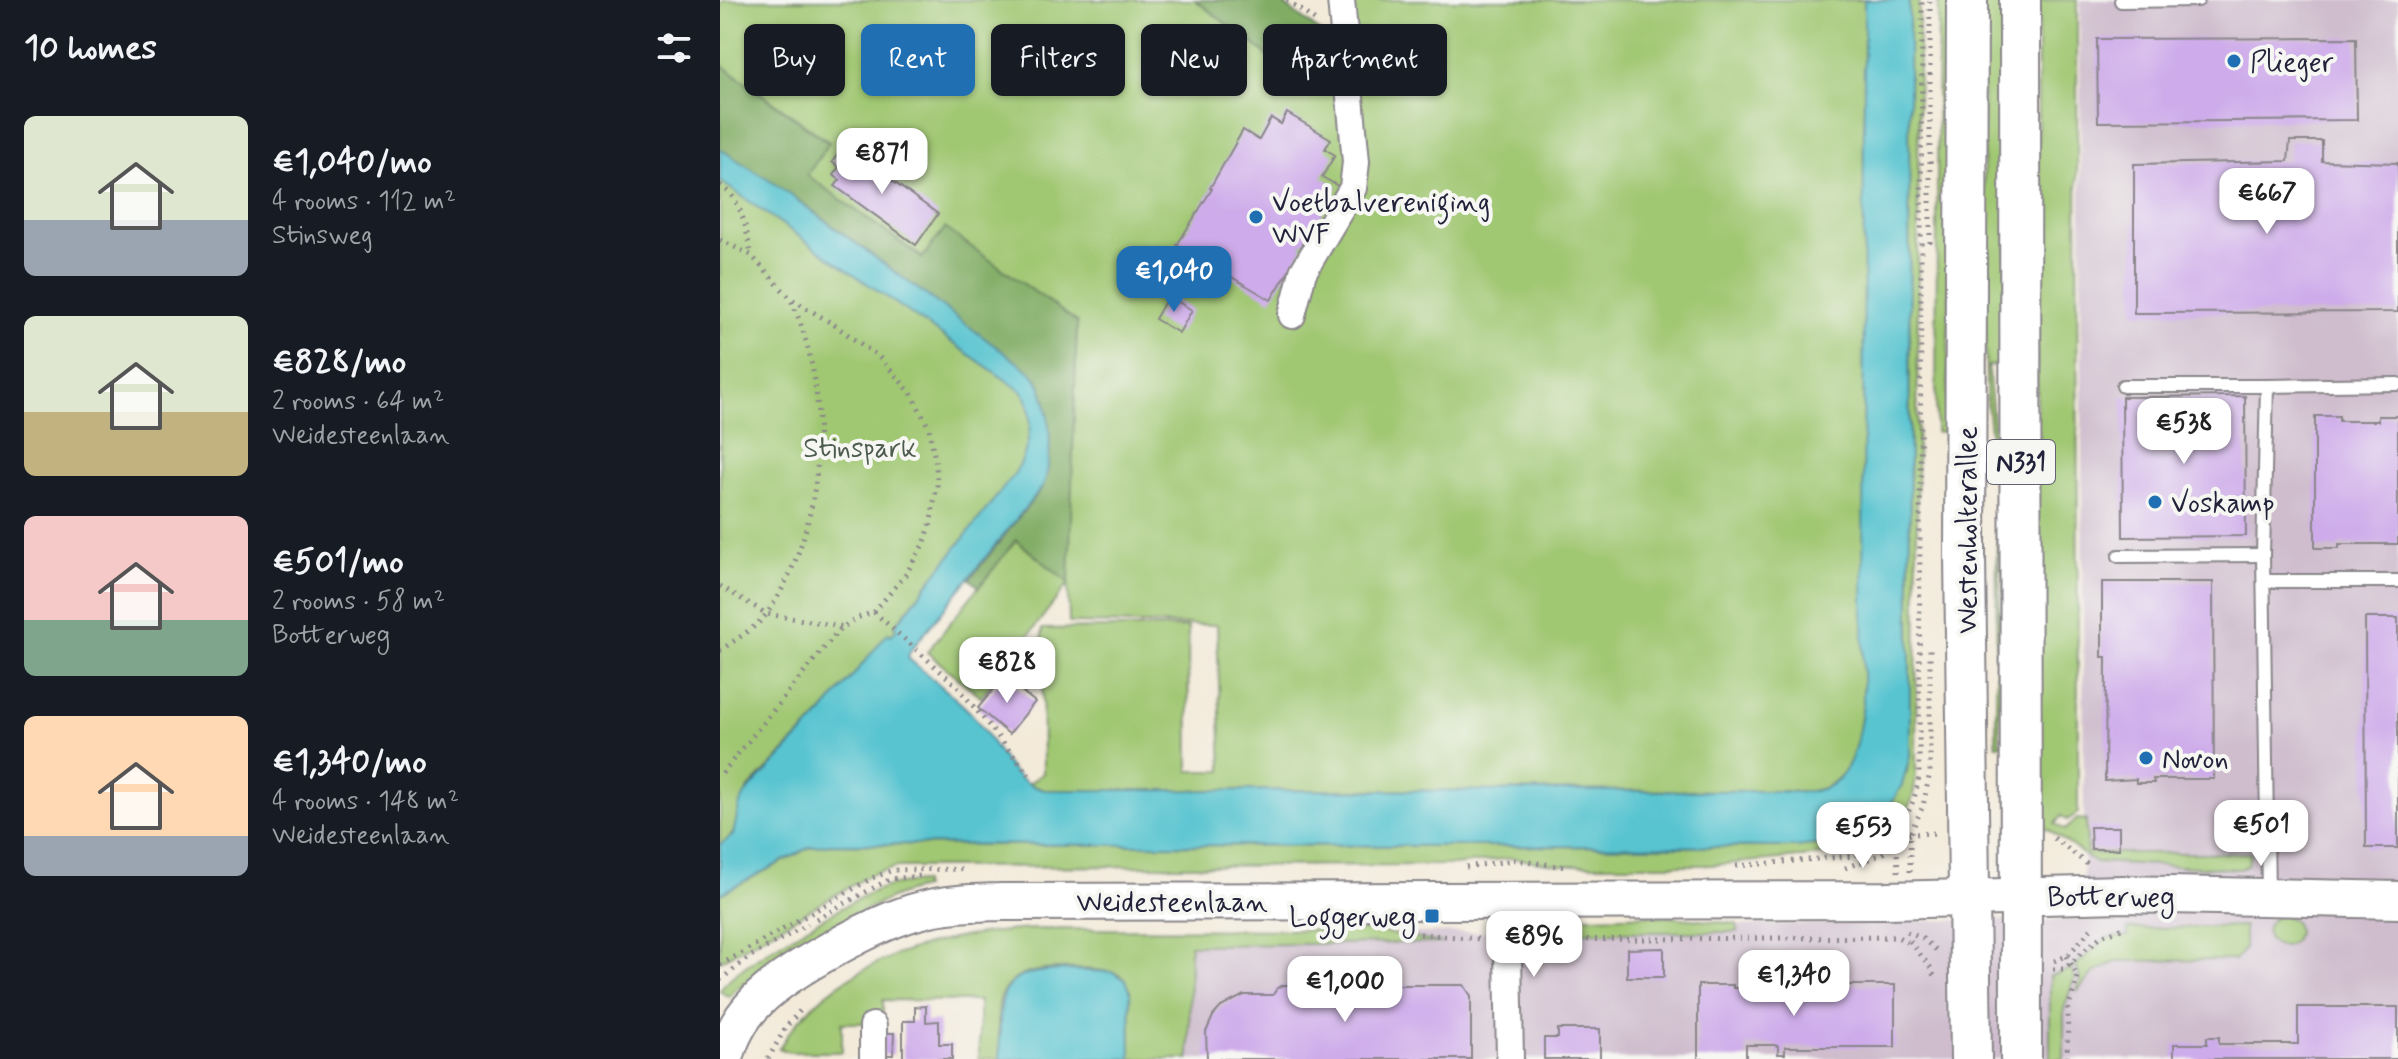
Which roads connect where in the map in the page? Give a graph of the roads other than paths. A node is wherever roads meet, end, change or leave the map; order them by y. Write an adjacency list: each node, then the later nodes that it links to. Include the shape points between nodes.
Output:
1 (1341, 0): 6 (street, via 1356,162 1353,188 1303,272)
2 (1967, 0): 15 (main road, Westenholterallee / N331)
3 (2020, 0): 14 (main road, Westenholterallee / N331)
4 (2198, 0): 5 (lane)
5 (2121, 1)
6 (1292, 315)
7 (2398, 384): 9 (lane)
8 (2123, 386): 9 (lane)
9 (2267, 386): 10 (lane)
10 (2263, 555): 11 (lane); 12 (lane)
11 (2119, 556)
12 (2264, 581): 13 (lane); 16 (lane)
13 (2398, 581)
14 (2021, 897): 15 (street, Botterweg); 16 (street, Botterweg); 24 (main road, Westenholterallee / N331)
15 (1968, 898): 17 (street, Weidesteenlaan); 23 (main road, Westenholterallee / N331)
16 (2268, 898): 18 (street, Botterweg)
17 (1507, 900): 20 (street, Weidesteenlaan, via 946,904 886,923 774,985 743,1017); 22 (street)
18 (2398, 900)
19 (873, 1026): 21 (street)
20 (725, 1059)
21 (873, 1059)
22 (1510, 1059)
23 (1971, 1059)
24 (2021, 1059)

